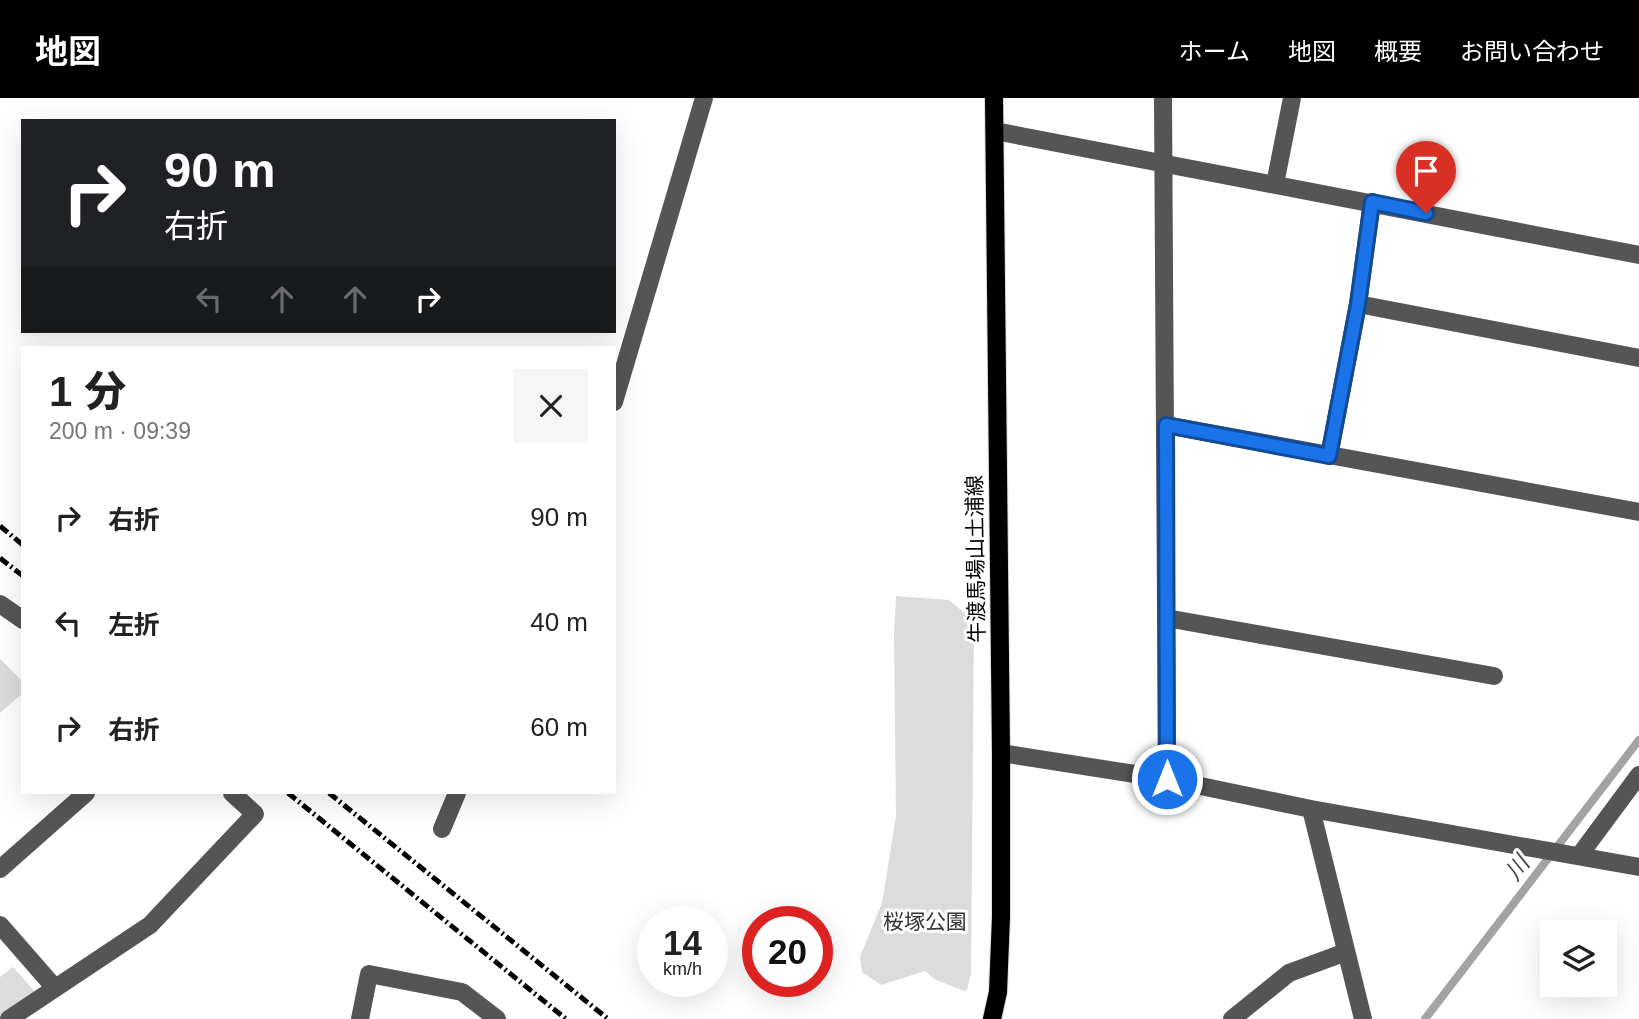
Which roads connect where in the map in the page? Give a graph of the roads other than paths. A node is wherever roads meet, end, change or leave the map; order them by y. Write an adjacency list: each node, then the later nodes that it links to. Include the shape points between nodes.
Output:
1 (704, 98): 12 (street)
2 (994, 98): 5 (main road, 牛渡馬場山土浦線)
3 (1164, 98): 6 (street)
4 (1292, 98): 7 (street)
5 (995, 131): 6 (street); 18 (main road, 牛渡馬場山土浦線)
6 (1164, 164): 7 (street); 13 (street)
7 (1275, 184): 8 (street)
8 (1372, 202): 9 (street); 10 (street)
9 (1639, 255)
10 (1358, 304): 11 (street); 14 (street)
11 (1639, 358)
12 (616, 395)
13 (1166, 425): 14 (street); 16 (street)
14 (1329, 456): 15 (street)
15 (1639, 512)
16 (1166, 618): 17 (street); 19 (street)
17 (1494, 676)
18 (1002, 752): 19 (street); 35 (main road, 牛渡馬場山土浦線, via 998,992)
19 (1167, 779): 24 (street)
20 (1636, 782): 26 (street)
21 (85, 794): 28 (street)
22 (233, 794): 31 (street, via 255,814 150,925)
23 (457, 794): 25 (street)
24 (1311, 809): 26 (street); 30 (street)
25 (442, 829)
26 (1579, 856): 27 (street)
27 (1639, 867)
28 (0, 869)
29 (0, 925): 31 (street)
30 (1346, 952): 36 (street, via 1289,973); 37 (street)
31 (55, 988): 32 (street)
32 (9, 1019)
33 (360, 1019): 34 (street, via 369,974 462,992)
34 (497, 1019)
35 (992, 1019)
36 (1232, 1019)
37 (1363, 1019)

